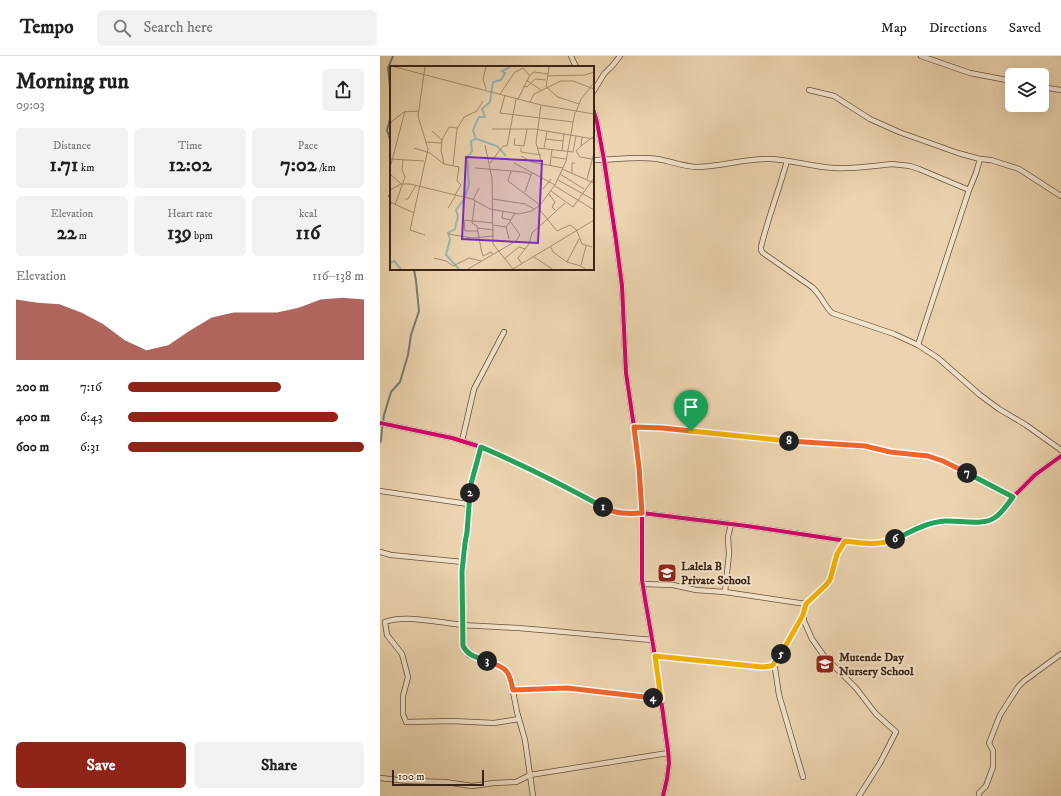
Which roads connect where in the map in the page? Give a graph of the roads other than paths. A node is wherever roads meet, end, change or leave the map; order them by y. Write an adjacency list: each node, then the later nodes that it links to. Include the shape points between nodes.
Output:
1 (571, 56): 4 (street)
2 (620, 56): 7 (street)
3 (921, 56): 5 (street, via 970,73)
4 (576, 66)
5 (1005, 80)
6 (1049, 88): 9 (street)
7 (594, 90)
8 (808, 90): 11 (street, via 834,96 870,119 899,132)
9 (1061, 90)
10 (594, 112): 13 (street)
11 (980, 159): 15 (street); 16 (street, via 1019,169)
12 (594, 160): 13 (street)
13 (604, 160): 14 (street, via 646,158 694,167 717,166 743,160); 20 (street, via 622,286 626,374)
14 (787, 161): 15 (street, via 834,168 892,164 910,166); 18 (street, via 765,228 761,247 763,253 812,287 832,313)
15 (969, 190): 18 (street)
16 (1061, 196)
17 (504, 332): 21 (street, via 474,389)
18 (918, 345): 23 (street, via 938,358 999,409)
19 (380, 423): 21 (street)
20 (634, 427): 26 (street, via 865,446 890,452 928,456 943,461); 28 (street)
21 (462, 441): 22 (street)
22 (481, 447): 27 (street); 28 (street, via 553,480 607,510 627,514)
23 (1061, 450)
24 (1061, 456): 26 (street)
25 (380, 491): 27 (street)
26 (1013, 497): 30 (street, via 996,517 988,521 944,521 879,543)
27 (468, 504): 32 (street)
28 (642, 513): 29 (street); 33 (street)
29 (731, 524): 30 (street); 34 (street)
30 (845, 541): 35 (street, via 837,554 830,580)
31 (380, 552): 32 (street)
32 (463, 562): 37 (street)
33 (643, 584): 34 (street); 38 (street)
34 (725, 592): 35 (street)
35 (806, 604): 36 (street)
36 (803, 615): 41 (street); 51 (street, via 812,639 824,656 856,688 876,714 896,732)
37 (462, 625): 38 (street); 42 (street, via 463,646 466,651 507,671); 44 (street, via 392,619 385,622 387,635 402,654 408,677 403,714 406,722 494,723)
38 (652, 640): 40 (street)
39 (1061, 654): 52 (street, via 1018,687 1000,715 989,743 993,751 993,767)
40 (655, 656): 41 (street); 43 (street)
41 (772, 666): 47 (street, via 775,668 779,695)
42 (513, 690): 43 (street, via 567,688); 44 (street)
43 (661, 699): 45 (street)
44 (519, 720): 46 (street)
45 (668, 753): 46 (street); 50 (street, via 669,763)
46 (530, 775): 48 (street, via 516,782 472,786); 49 (street)
47 (802, 777)
48 (380, 778)
49 (533, 796)
50 (663, 796)
51 (859, 796)
52 (979, 796)

